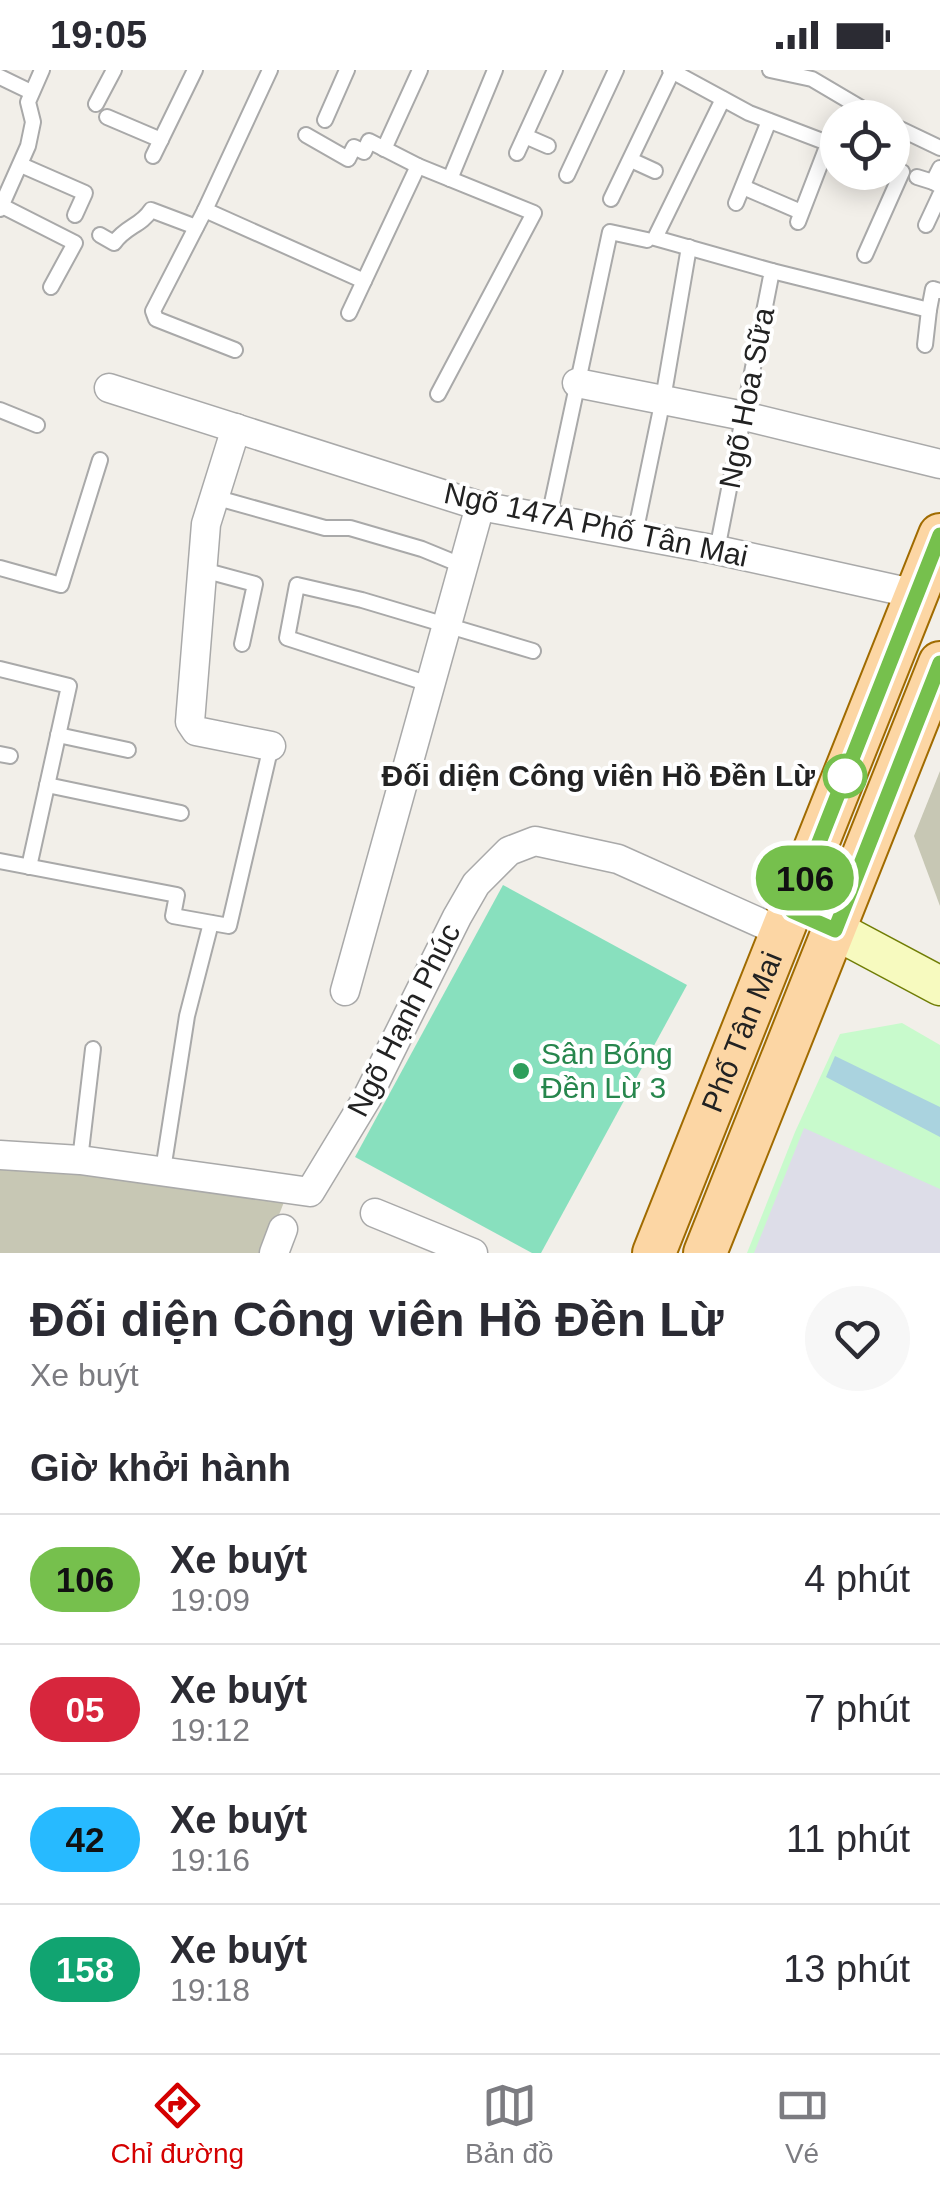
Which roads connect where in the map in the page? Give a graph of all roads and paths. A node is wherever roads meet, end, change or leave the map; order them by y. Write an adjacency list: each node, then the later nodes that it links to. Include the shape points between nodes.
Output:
1 (42, 70): 14 (lane)
2 (114, 70): 17 (lane)
3 (194, 70): 24 (lane)
4 (270, 70): 45 (lane)
5 (347, 70): 19 (lane)
6 (420, 70): 28 (lane)
7 (494, 70): 38 (lane)
8 (555, 70): 23 (lane)
9 (616, 70): 36 (lane)
10 (672, 70): 15 (lane); 31 (lane)
11 (770, 70): 12 (lane)
12 (814, 74): 16 (lane)
13 (0, 77): 14 (lane)
14 (31, 92): 32 (lane, via 33,122)
15 (723, 99): 20 (lane); 51 (lane, via 656,238)
16 (851, 100)
17 (96, 104)
18 (107, 117): 24 (lane)
19 (324, 120)
20 (769, 121): 25 (lane); 40 (lane)
21 (910, 132): 26 (lane)
22 (306, 135): 28 (lane, via 348,159 354,147 364,152 369,141)
23 (525, 136): 27 (lane); 29 (lane)
24 (161, 140): 30 (lane)
25 (820, 141)
26 (938, 142)
27 (548, 146)
28 (384, 149): 33 (lane)
29 (517, 153)
30 (153, 156)
31 (631, 160): 34 (lane); 42 (lane)
32 (21, 165): 44 (lane); 46 (lane, via 85,193)
33 (418, 166): 38 (lane); 54 (lane)
34 (654, 171)
35 (820, 173): 40 (lane, via 799,217)
36 (566, 176)
37 (917, 177): 39 (lane)
38 (450, 179): 63 (lane, via 534,213)
39 (938, 183): 47 (lane)
40 (742, 187): 43 (lane)
41 (894, 190): 52 (lane)
42 (611, 199)
43 (736, 203)
44 (1, 208): 55 (lane, via 75,243)
45 (205, 210): 48 (lane); 54 (lane)
46 (74, 215)
47 (926, 226)
48 (196, 227): 49 (lane, via 151,210 114,243); 60 (lane, via 153,316)
49 (100, 234)
50 (647, 240): 61 (lane, via 610,232)
51 (689, 247): 53 (lane, Ngõ Hoa Sữa); 64 (lane)
52 (866, 255)
53 (772, 271): 57 (lane); 66 (lane, Ngõ Hoa Sữa)
54 (364, 281): 58 (lane)
55 (52, 287)
56 (940, 291): 57 (lane, via 933,288)
57 (928, 310): 59 (lane)
58 (349, 314)
59 (925, 345)
60 (235, 350)
61 (577, 383): 64 (street); 73 (lane)
62 (109, 388): 68 (street, Ngõ 147A Phố Tân Mai)
63 (438, 394)
64 (664, 399): 66 (street); 74 (lane)
65 (0, 410): 67 (lane)
66 (744, 416): 70 (street); 76 (lane, Ngõ Hoa Sữa)
67 (37, 425)
68 (236, 428): 71 (street); 72 (street, Ngõ 147A Phố Tân Mai)
69 (100, 460): 78 (lane, via 61,586)
70 (940, 464)
71 (214, 497): 77 (lane, via 326,528 350,528); 79 (street)
72 (480, 506): 73 (street, Ngõ 147A Phố Tân Mai); 77 (street)
73 (550, 517): 74 (street, Ngõ 147A Phố Tân Mai)
74 (634, 534): 76 (street, Ngõ 147A Phố Tân Mai)
75 (940, 534): 80 (main road, Phố Tân Mai)
76 (717, 550): 80 (street, Ngõ 147A Phố Tân Mai)
77 (461, 566): 81 (street)
78 (0, 568)
79 (203, 570): 82 (lane, via 255,584); 88 (street, via 190,722 196,731)
80 (916, 594): 94 (main road, Phố Tân Mai)
81 (444, 626): 83 (lane); 86 (street); 86 (lane, via 297,585 286,638)
82 (242, 644)
83 (534, 651)
84 (0, 669): 87 (lane, via 69,686)
85 (937, 677): 96 (main road, Phố Tân Mai)
86 (428, 684): 98 (street)
87 (58, 735): 89 (lane); 90 (lane)
88 (271, 746): 95 (lane, via 229,926)
89 (128, 750)
90 (47, 785): 91 (lane); 93 (lane)
91 (181, 813)
92 (0, 861): 93 (lane)
93 (29, 867): 95 (lane, via 176,896 173,916)
94 (792, 911): 96 (main road); 102 (street, Ngõ Hạnh Phúc, via 772,928 618,859 535,840 509,850 476,884 367,1098 310,1192); 106 (main road, Phố Tân Mai)
95 (211, 923): 102 (lane, via 187,1016)
96 (835, 930): 97 (street); 107 (main road, Phố Tân Mai)
97 (940, 986)
98 (345, 991)
99 (93, 1050): 101 (lane)
100 (0, 1155): 101 (street, Ngõ Hạnh Phúc)
101 (80, 1160): 102 (street, Ngõ Hạnh Phúc)
102 (163, 1170)
103 (375, 1213): 104 (street)
104 (425, 1244): 105 (street)
105 (473, 1253)
106 (654, 1253)
107 (705, 1253)

